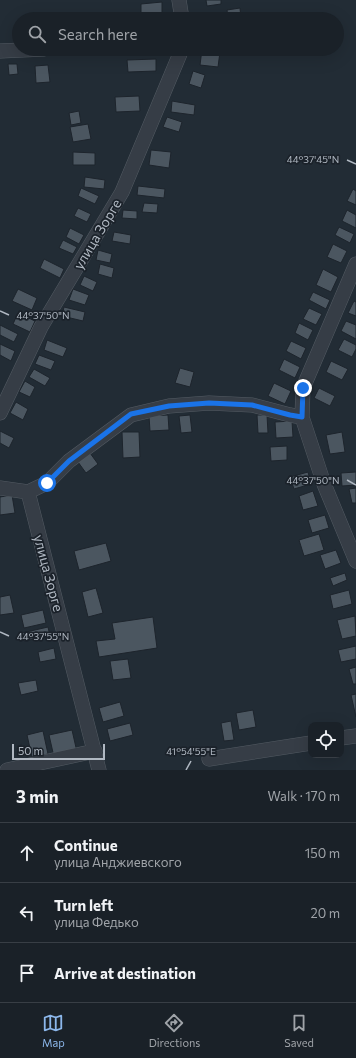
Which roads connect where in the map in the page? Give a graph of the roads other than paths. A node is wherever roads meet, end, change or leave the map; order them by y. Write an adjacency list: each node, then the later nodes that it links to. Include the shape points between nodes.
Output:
1 (179, 0): 2 (street)
2 (181, 12)
3 (12, 50): 4 (street)
4 (0, 51)
5 (179, 56): 7 (street, улица Зорге, via 122,192 41,327)
6 (356, 264): 8 (street, via 303,388)
7 (0, 413)
8 (296, 416): 10 (street, via 252,405 209,403 169,406 131,414 69,461 47,483); 11 (street)
9 (0, 488): 10 (street)
10 (28, 492): 15 (street, улица Зорге)
11 (356, 561)
12 (356, 736): 13 (street)
13 (344, 738)
14 (308, 744): 16 (street)
15 (95, 751): 17 (street); 18 (street, улица Зорге)
16 (209, 760)
17 (8, 770)
18 (100, 770)

